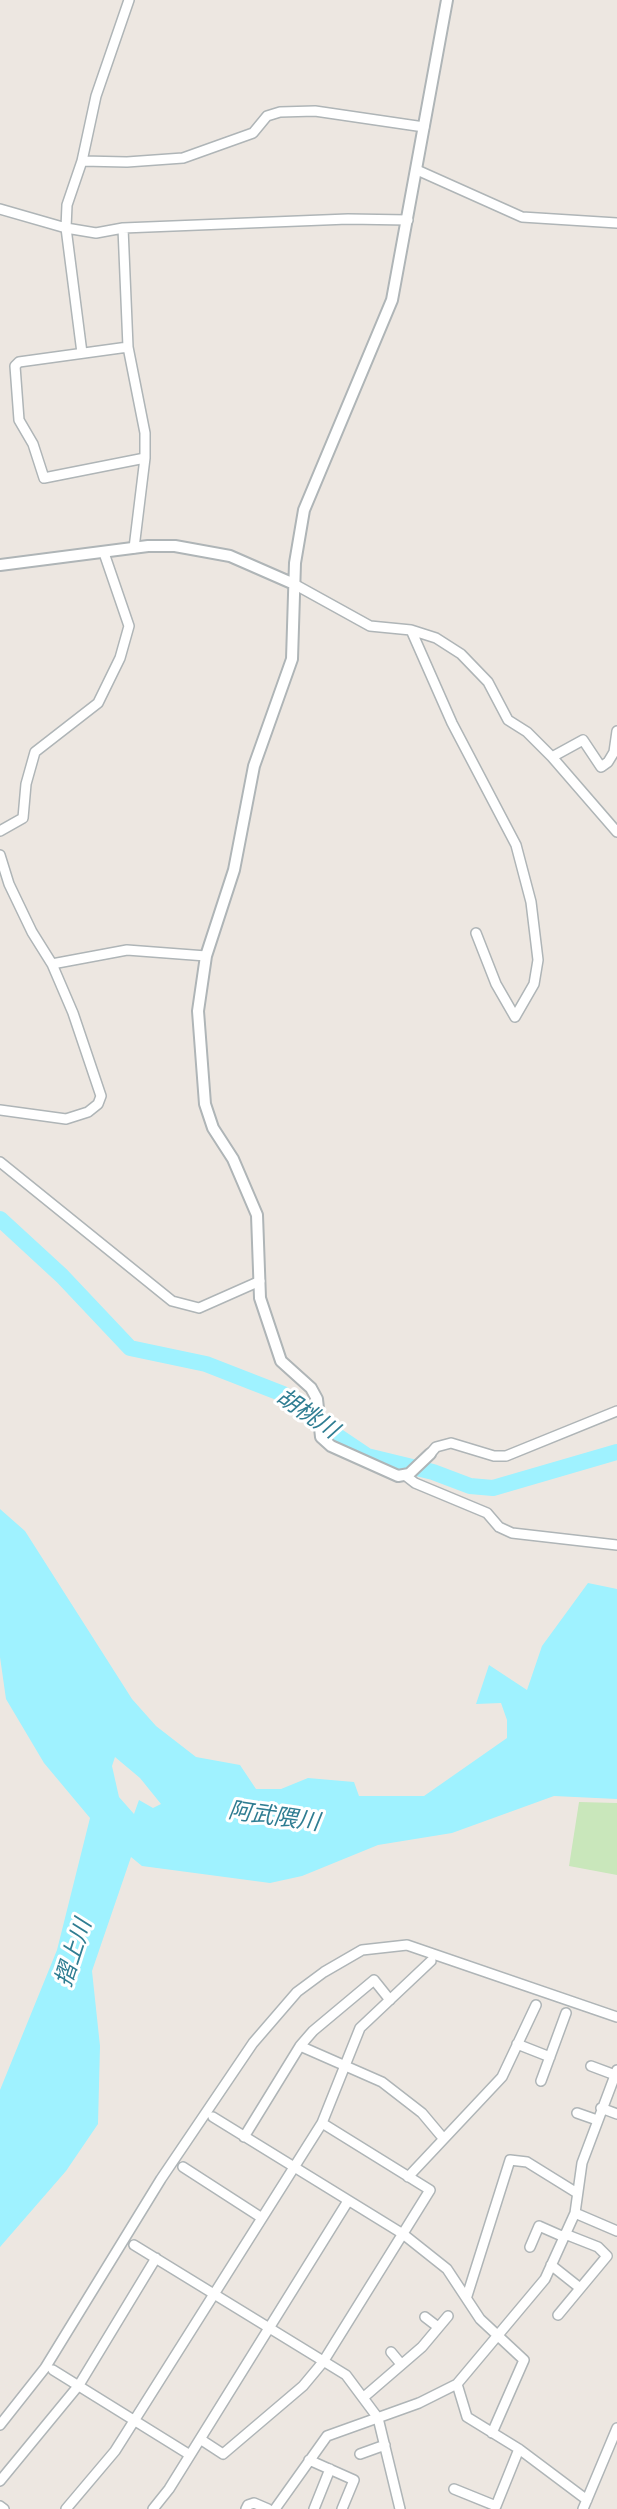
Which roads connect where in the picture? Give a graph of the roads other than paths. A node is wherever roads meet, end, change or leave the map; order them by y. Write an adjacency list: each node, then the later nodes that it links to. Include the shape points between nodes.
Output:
1 (129, 0): 4 (street, via 96,96)
2 (447, 0): 3 (street)
3 (424, 127): 4 (street, via 315,111 281,112 267,116 253,132 183,158); 5 (street)
4 (82, 161): 9 (street, via 67,205)
5 (417, 170): 7 (street); 8 (street, via 522,217)
6 (0, 209): 9 (street)
7 (408, 220): 10 (street); 17 (street, via 384,323 304,510)
8 (617, 223)
9 (66, 228): 10 (street, via 96,233); 12 (street)
10 (123, 229): 11 (street)
11 (128, 347): 12 (street); 13 (street, via 143,417)
12 (82, 354): 13 (street, via 15,366 19,420 44,478)
13 (145, 458): 14 (street)
14 (134, 548): 15 (street); 17 (street, via 167,545 211,551)
15 (104, 553): 16 (street); 21 (street, via 129,626 120,657 98,703 35,752 23,818)
16 (0, 565)
17 (294, 584): 18 (street, via 370,626); 25 (street, via 292,659 254,766 234,870)
18 (411, 630): 20 (street, via 436,638 461,654 488,682 508,720); 24 (street, via 519,856 531,902 538,960 534,984 515,1017)
19 (617, 731): 20 (street, via 614,751 601,767 583,740)
20 (552, 757): 22 (street)
21 (0, 831)
22 (617, 832)
23 (0, 855): 26 (street, via 21,909)
24 (476, 933)
25 (206, 956): 26 (street, via 127,950); 29 (street, via 198,1011 204,1096 209,1119 233,1159 257,1215)
26 (52, 964): 27 (street, via 101,1098 88,1112 66,1119)
27 (0, 1110)
28 (0, 1162): 29 (street, via 172,1301 199,1308)
29 (260, 1281): 32 (street, via 263,1312 278,1356 317,1399 321,1437 389,1475)
30 (617, 1411): 31 (street, via 506,1456 451,1443 436,1447)
31 (426, 1458): 32 (street)
32 (409, 1474): 33 (street, via 415,1483 486,1513 512,1533)
33 (617, 1545)
34 (432, 1961): 35 (street)
35 (390, 2000): 40 (street, via 374,1980); 43 (street, via 360,2028)
36 (536, 2005): 39 (street)
37 (566, 2012): 41 (street)
38 (617, 2018): 86 (street, via 407,1945 362,1950 342,1959 298,1992 253,2043 161,2179 45,2368)
39 (517, 2044): 41 (street); 53 (street, via 502,2077)
40 (300, 2046): 43 (street); 52 (street)
41 (550, 2057): 45 (street)
42 (591, 2066): 44 (street)
43 (345, 2068): 51 (street); 53 (street, via 382,2082 422,2113)
44 (616, 2072): 46 (street)
45 (541, 2081)
46 (601, 2108): 48 (street); 50 (street)
47 (577, 2113): 50 (street)
48 (617, 2114)
49 (213, 2117): 52 (street)
50 (597, 2120): 57 (street)
51 (322, 2123): 54 (street); 56 (street)
52 (244, 2137): 54 (street)
53 (443, 2138): 56 (street)
54 (293, 2166): 58 (street); 60 (street)
55 (183, 2167): 60 (street)
56 (408, 2177): 62 (street, via 430,2190)
57 (577, 2193): 59 (street); 70 (street, via 527,2162 510,2160)
58 (348, 2201): 62 (street); 74 (street)
59 (575, 2213): 61 (street); 63 (street)
60 (262, 2218): 69 (street)
61 (617, 2231)
62 (403, 2235): 70 (street, via 447,2269); 78 (street)
63 (565, 2236): 65 (street, via 539,2226); 67 (street); 68 (street, via 598,2247 607,2256)
64 (134, 2245): 66 (street)
65 (530, 2247)
66 (156, 2258): 69 (street); 82 (street)
67 (551, 2265): 68 (street); 76 (street, via 545,2279)
68 (580, 2288): 71 (street)
69 (214, 2293): 74 (street); 85 (street)
70 (467, 2296): 76 (street, via 480,2319)
71 (558, 2315)
72 (425, 2316): 75 (street)
73 (448, 2316): 75 (street)
74 (270, 2327): 78 (street); 89 (street)
75 (438, 2328): 79 (street)
76 (498, 2336): 81 (street); 88 (street, via 524,2360)
77 (391, 2352): 79 (street)
78 (324, 2362): 83 (street, via 346,2375); 89 (street, via 303,2386 223,2454)
79 (401, 2364): 83 (street)
80 (53, 2370): 82 (street)
81 (457, 2384): 84 (street); 88 (street, via 467,2417)
82 (79, 2385): 85 (street); 96 (street)
83 (363, 2397): 84 (street)
84 (378, 2418): 90 (street); 94 (street, via 327,2436)
85 (134, 2421): 93 (street); 100 (street)
86 (0, 2426)
87 (617, 2428): 99 (street)
88 (492, 2433): 91 (street)
89 (200, 2439): 93 (street)
90 (385, 2445): 92 (street); 107 (street)
91 (519, 2449): 98 (street, via 496,2506); 99 (street)
92 (360, 2454)
93 (190, 2455): 101 (street)
94 (309, 2460): 95 (street); 104 (street)
95 (330, 2469): 105 (street); 106 (street, via 354,2480)
96 (0, 2481)
97 (454, 2489): 98 (street)
98 (475, 2497): 108 (street)
99 (585, 2505)
100 (66, 2509)
101 (153, 2509)
102 (246, 2509): 103 (street, via 254,2503)
103 (268, 2509)
104 (275, 2509)
105 (314, 2509)
106 (342, 2509)
107 (400, 2509)
108 (470, 2509)

